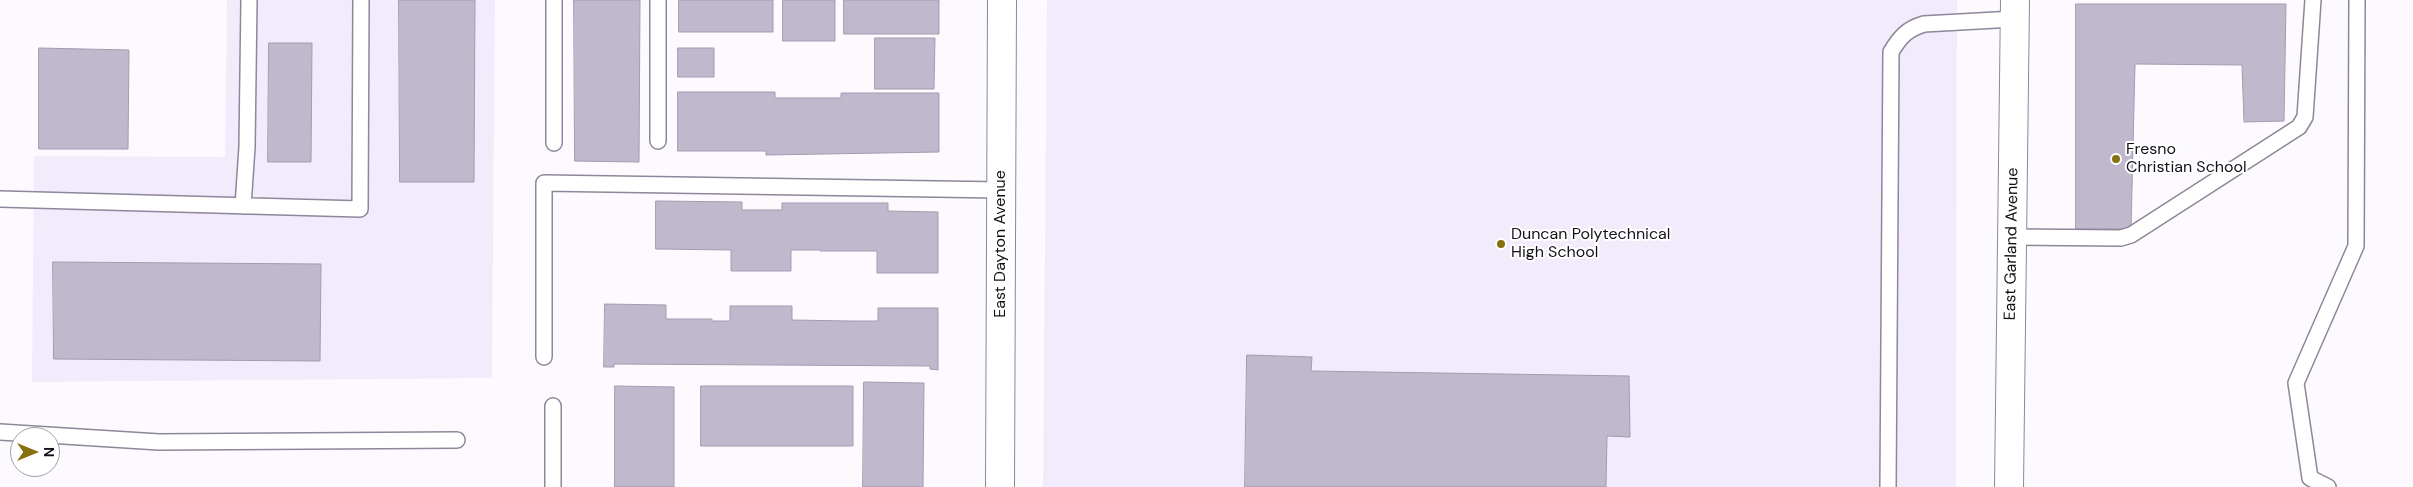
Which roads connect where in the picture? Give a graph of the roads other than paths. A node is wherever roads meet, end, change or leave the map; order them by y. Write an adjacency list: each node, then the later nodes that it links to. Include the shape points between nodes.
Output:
1 (249, 0): 13 (lane)
2 (361, 0): 13 (lane, via 360,209)
3 (554, 0): 10 (lane)
4 (658, 0): 9 (lane)
5 (1002, 0): 11 (street, East Dayton Avenue)
6 (2313, 0): 14 (lane, via 2305,117 2299,127 2131,235 2122,238)
7 (2358, 0): 23 (lane, via 2356,246 2296,383 2310,478)
8 (2014, 9): 14 (street, East Garland Avenue); 21 (lane, via 1910,28 1891,52)
9 (658, 141)
10 (554, 143)
11 (1001, 190): 15 (lane, via 544,183); 20 (street, East Dayton Avenue)
12 (0, 199): 13 (lane)
13 (243, 206)
14 (2012, 237): 22 (street, East Garland Avenue)
15 (544, 357)
16 (553, 406): 19 (lane)
17 (0, 432): 18 (lane, via 159,442)
18 (457, 440)
19 (553, 487)
20 (1000, 487)
21 (1888, 487)
22 (2009, 487)
23 (2328, 487)

